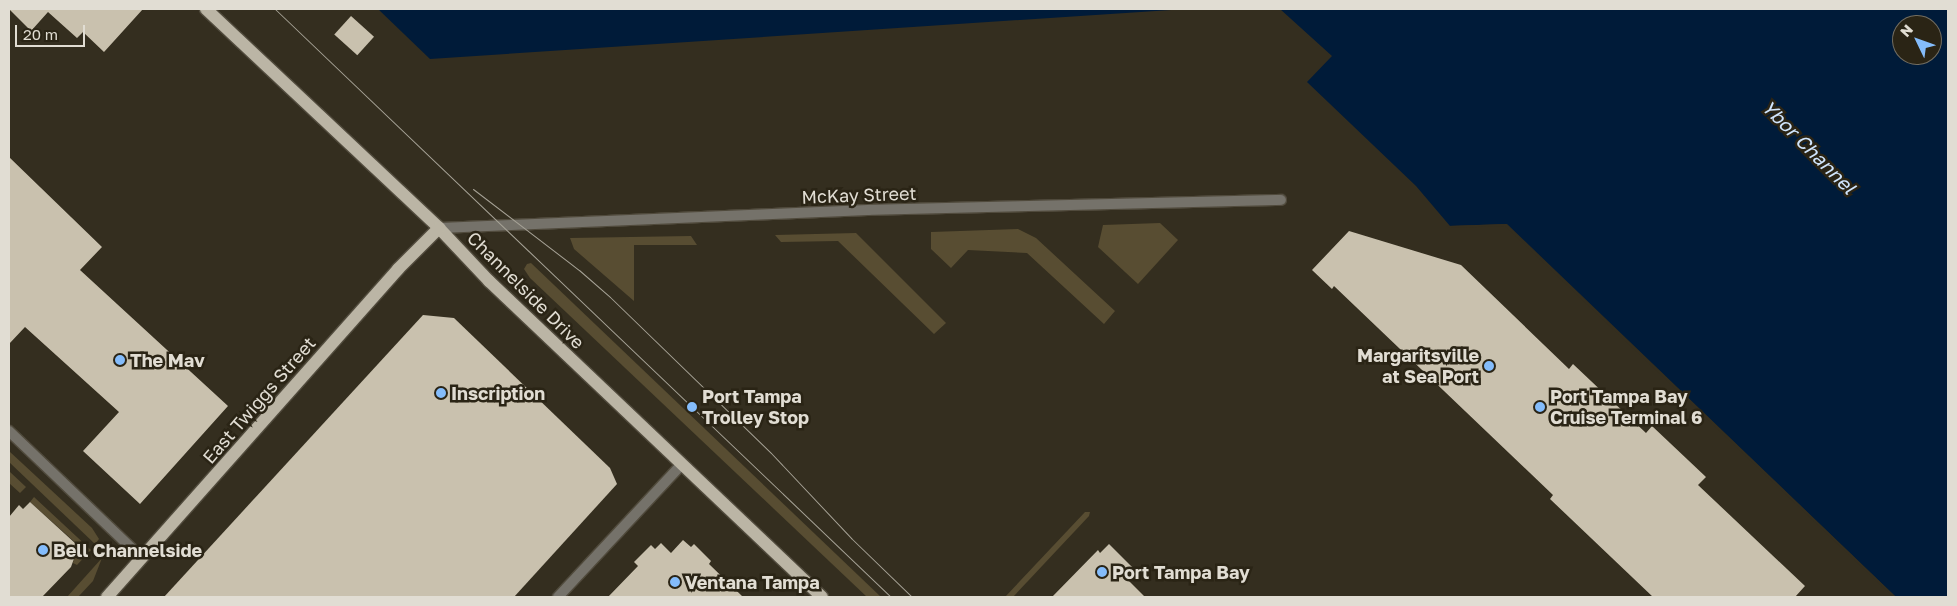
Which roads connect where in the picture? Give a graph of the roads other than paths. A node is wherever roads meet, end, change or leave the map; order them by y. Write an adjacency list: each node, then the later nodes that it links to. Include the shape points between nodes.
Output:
1 (206, 9): 3 (main road, Channelside Drive)
2 (1281, 200): 3 (street, McKay Street, via 869,210)
3 (439, 228): 5 (main road, Channelside Drive, via 489,281); 6 (main road, East Twiggs Street, via 398,268)
4 (9, 430): 6 (street)
5 (682, 464): 8 (street); 9 (main road, Channelside Drive)
6 (142, 558): 7 (main road, East Twiggs Street)
7 (107, 597)
8 (558, 597)
9 (822, 597)

